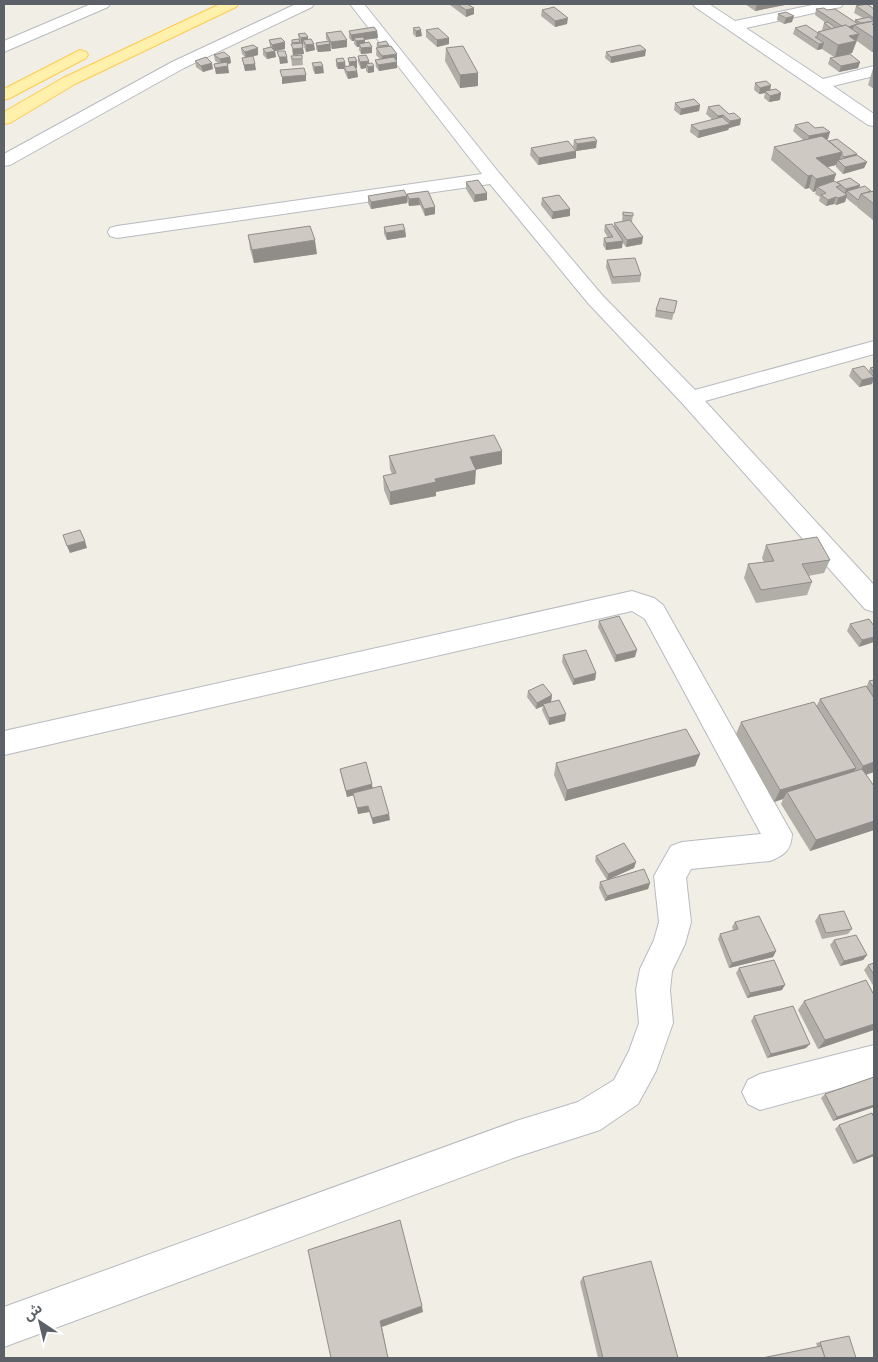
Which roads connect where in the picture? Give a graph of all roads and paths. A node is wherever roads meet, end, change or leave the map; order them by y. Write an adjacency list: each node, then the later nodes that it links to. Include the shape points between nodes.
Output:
1 (103, 4): 8 (street)
2 (231, 4): 13 (main road, via 69,81)
3 (307, 4): 15 (street, via 178,65)
4 (357, 4): 16 (street)
5 (700, 4): 7 (street)
6 (836, 4): 7 (street)
7 (734, 26): 11 (street)
8 (4, 47)
9 (91, 50): 12 (main road)
10 (874, 71): 11 (street)
11 (820, 85): 14 (street)
12 (4, 95)
13 (4, 119)
14 (874, 121)
15 (4, 161)
16 (494, 178): 17 (street); 19 (street, via 595,299)
17 (117, 232)
18 (874, 347): 19 (street)
19 (690, 398): 20 (street)
20 (874, 602)
21 (4, 743): 24 (street, via 632,602 645,605 654,612 777,834 776,843 770,847 682,856 670,876 675,922 669,944 656,969 653,990 656,1023 644,1059 626,1092 587,1117 516,1139)
22 (874, 1062): 23 (street)
23 (760, 1092)
24 (4, 1327)

